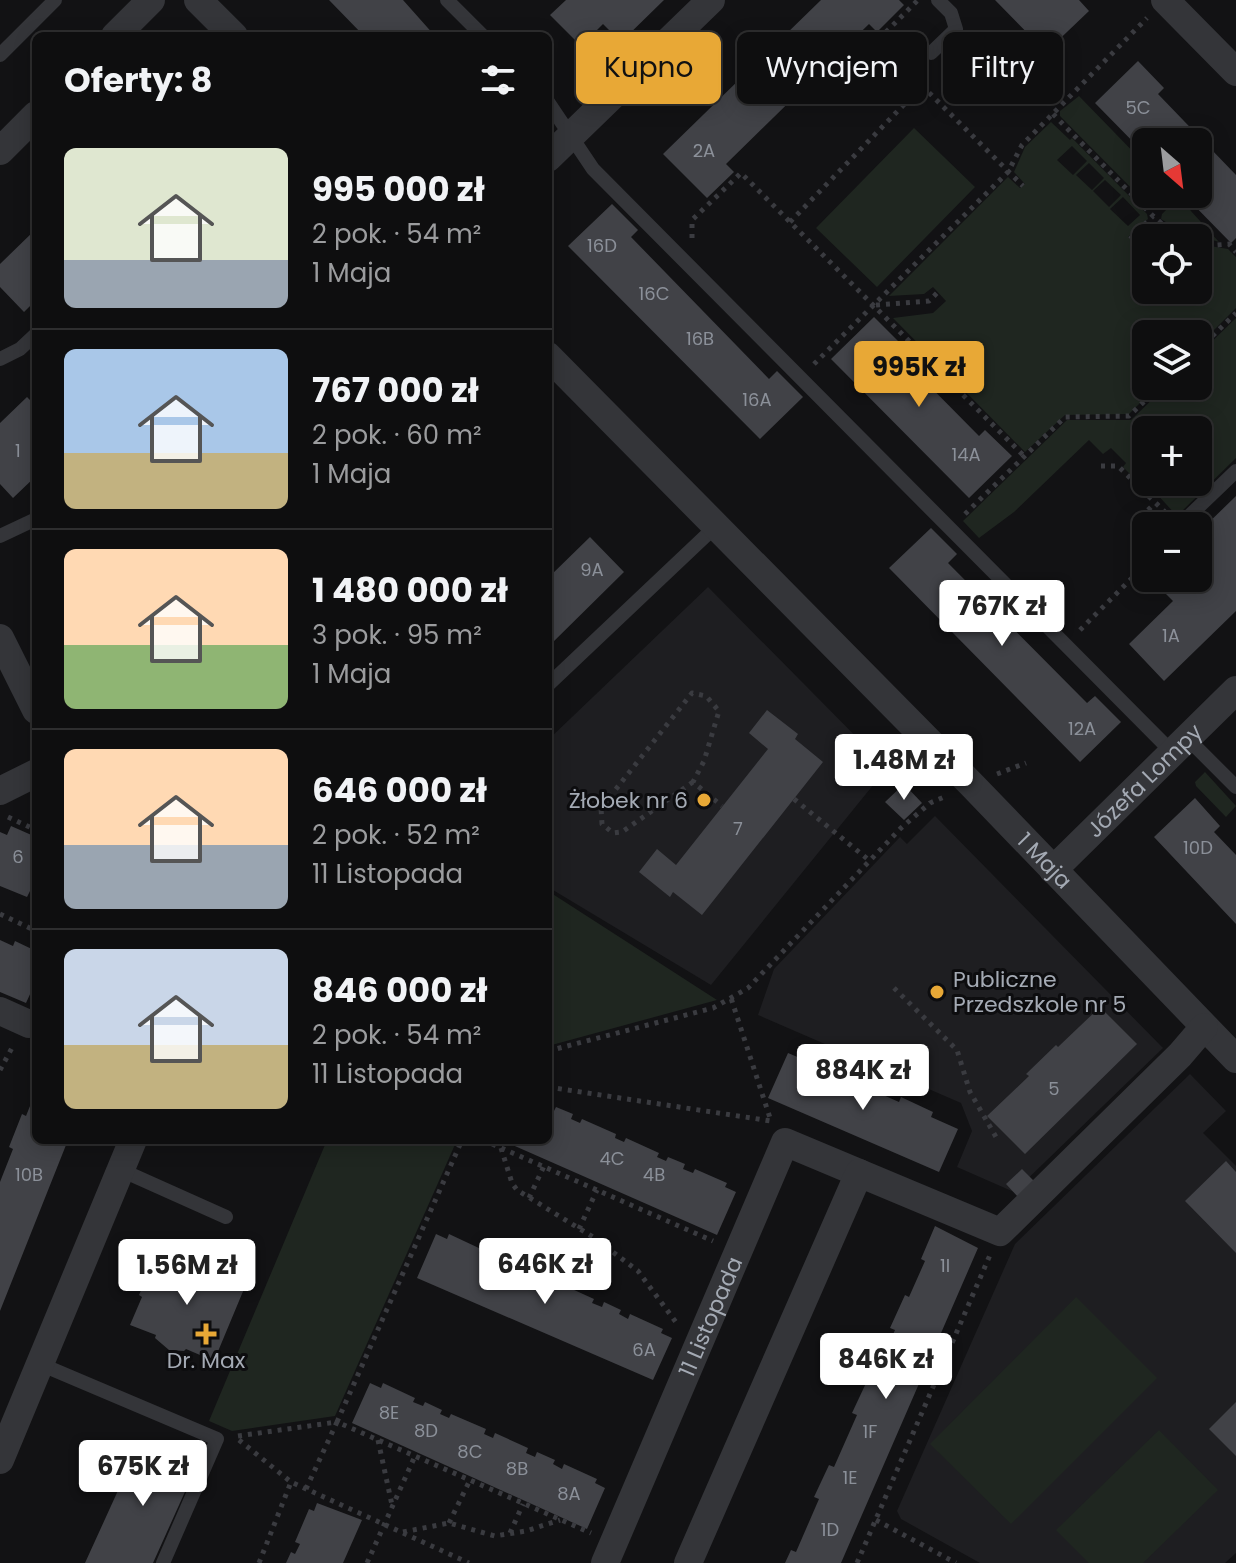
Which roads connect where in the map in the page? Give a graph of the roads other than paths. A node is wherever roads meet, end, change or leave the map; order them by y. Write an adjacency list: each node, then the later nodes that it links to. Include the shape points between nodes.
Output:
1 (55, 0): 12 (lane)
2 (151, 0): 8 (street)
3 (198, 0): 9 (street)
4 (447, 0): 10 (lane)
5 (711, 0): 16 (street)
6 (938, 0): 11 (lane, via 951,13 956,29)
7 (1165, 0): 13 (street)
8 (119, 32)
9 (230, 32)
10 (479, 32)
11 (931, 53)
12 (0, 55)
13 (1236, 72)
14 (552, 108): 16 (lane)
15 (32, 119): 17 (street)
16 (572, 135): 18 (street); 31 (lane, via 593,169 950,529 1065,644)
17 (0, 151)
18 (552, 154)
19 (32, 338): 20 (lane)
20 (0, 359)
21 (552, 368): 25 (street, 1 Maja)
22 (1236, 471): 23 (lane)
23 (1193, 512)
24 (32, 521): 26 (lane)
25 (715, 527): 28 (lane); 35 (street, 1 Maja)
26 (0, 536)
27 (0, 638): 30 (street)
28 (552, 681)
29 (1236, 690): 31 (street, Józefa Lompy)
30 (32, 702)
31 (1180, 745): 33 (lane); 35 (street, Józefa Lompy)
32 (32, 775): 34 (street)
33 (1236, 787)
34 (0, 791)
35 (1053, 870): 38 (street, 1 Maja)
36 (0, 1011): 37 (street)
37 (32, 1024)
38 (1204, 1027): 39 (street, 1 Maja); 42 (street, 11 Listopada, via 1000,1232)
39 (1236, 1059)
40 (131, 1144): 41 (street)
41 (121, 1170): 43 (lane); 44 (street)
42 (859, 1173): 46 (street, 11 Listopada, via 785,1142); 48 (street)
43 (226, 1217)
44 (40, 1364): 45 (street); 47 (lane, via 217,1439)
45 (0, 1460)
46 (603, 1550)
47 (163, 1563)
48 (688, 1563)

